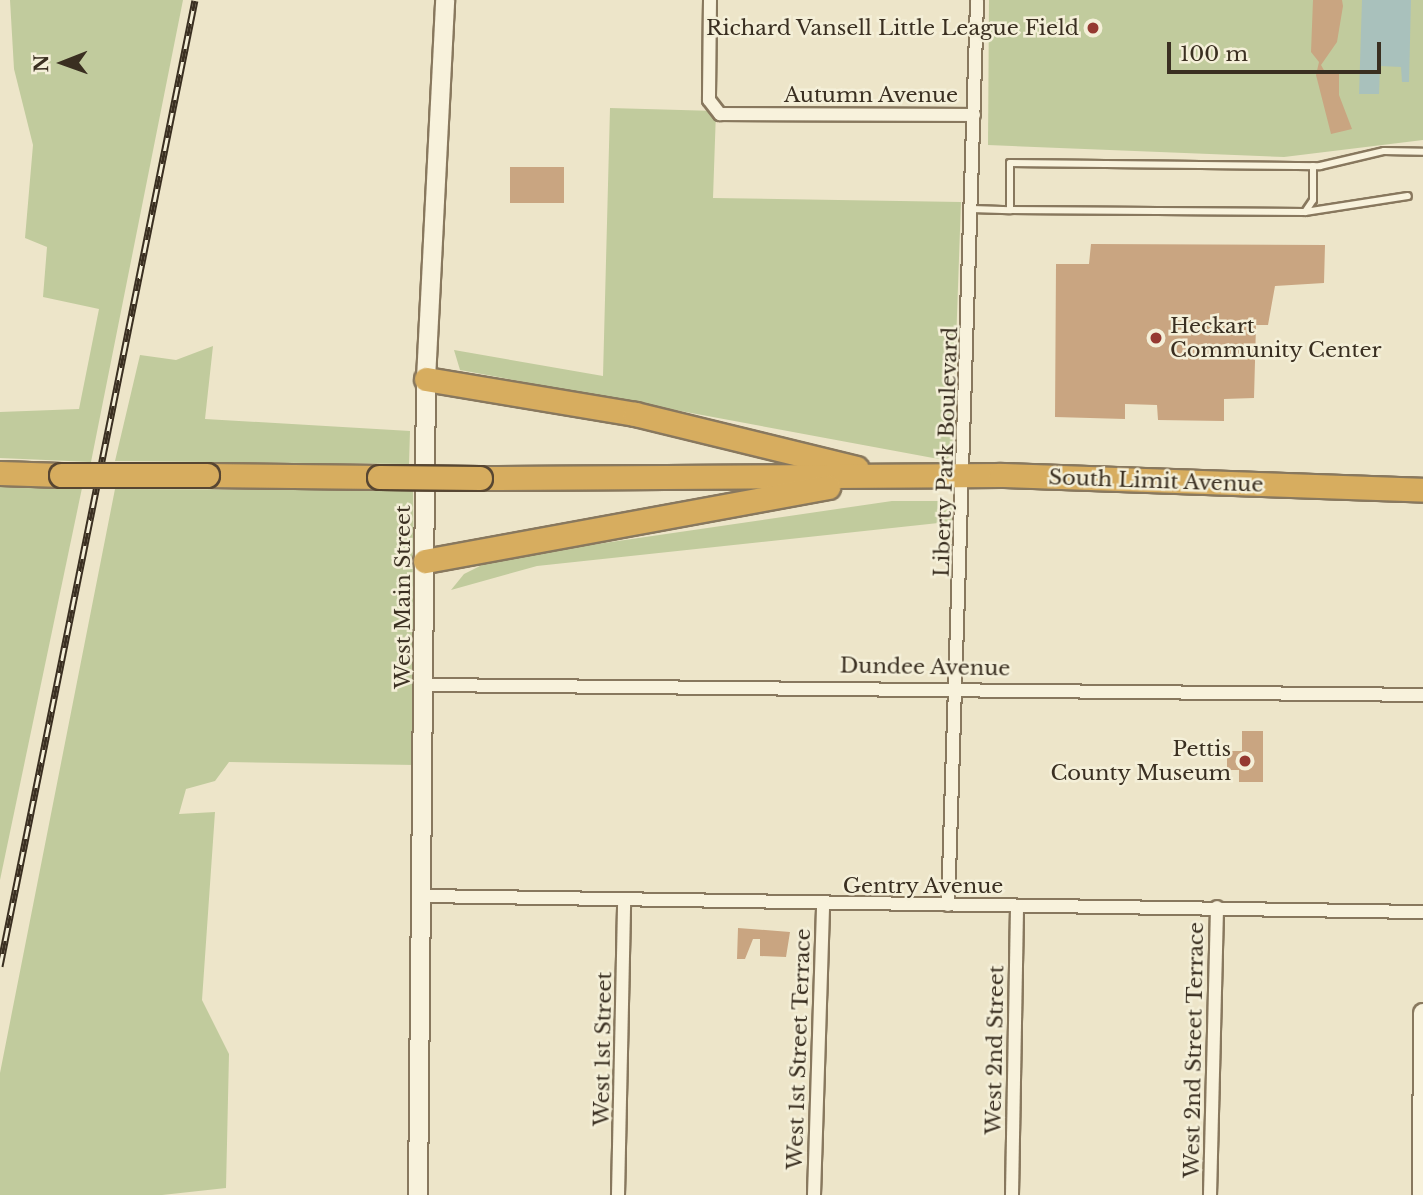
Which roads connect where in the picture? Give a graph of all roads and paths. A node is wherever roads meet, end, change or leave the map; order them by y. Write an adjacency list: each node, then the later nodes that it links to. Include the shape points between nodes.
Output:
1 (445, 0): 11 (main road, West Main Street)
2 (710, 0): 4 (street, Autumn Avenue, via 711,105 724,115)
3 (977, 0): 4 (street, Liberty Park Boulevard)
4 (974, 114): 8 (street, Liberty Park Boulevard)
5 (1423, 152): 6 (lane, via 1384,151)
6 (1313, 166): 9 (lane, via 1010,163); 10 (lane, via 1313,200)
7 (1408, 196): 10 (lane)
8 (972, 209): 9 (lane); 13 (street, Liberty Park Boulevard)
9 (1010, 210): 10 (lane)
10 (1305, 212)
11 (426, 379): 14 (highway, via 635,414); 16 (main road, West Main Street)
12 (0, 473): 14 (highway, bridge)
13 (964, 474): 14 (highway, South Limit Avenue); 15 (highway, South Limit Avenue); 18 (street, Liberty Park Boulevard)
14 (890, 476): 16 (highway)
15 (1423, 491)
16 (425, 561): 17 (main road, West Main Street)
17 (426, 685): 18 (street, Dundee Avenue); 20 (main road, West Main Street)
18 (957, 687): 19 (street, Dundee Avenue); 23 (street, Liberty Park Boulevard)
19 (1423, 695)
20 (423, 896): 21 (street, Gentry Avenue); 28 (main road, West Main Street)
21 (624, 903): 22 (street, Gentry Avenue); 29 (street, West 1st Street)
22 (823, 904): 23 (street, Gentry Avenue); 30 (street, West 1st Street Terrace)
23 (948, 905): 24 (street, Gentry Avenue)
24 (1017, 906): 25 (street, Gentry Avenue); 31 (street, West 2nd Street)
25 (1217, 906): 26 (street, Gentry Avenue); 32 (street, West 2nd Street Terrace)
26 (1423, 912)
27 (1423, 1013): 33 (main road)
28 (418, 1195)
29 (618, 1195)
30 (814, 1195)
31 (1012, 1195)
32 (1210, 1195)
33 (1422, 1195)

